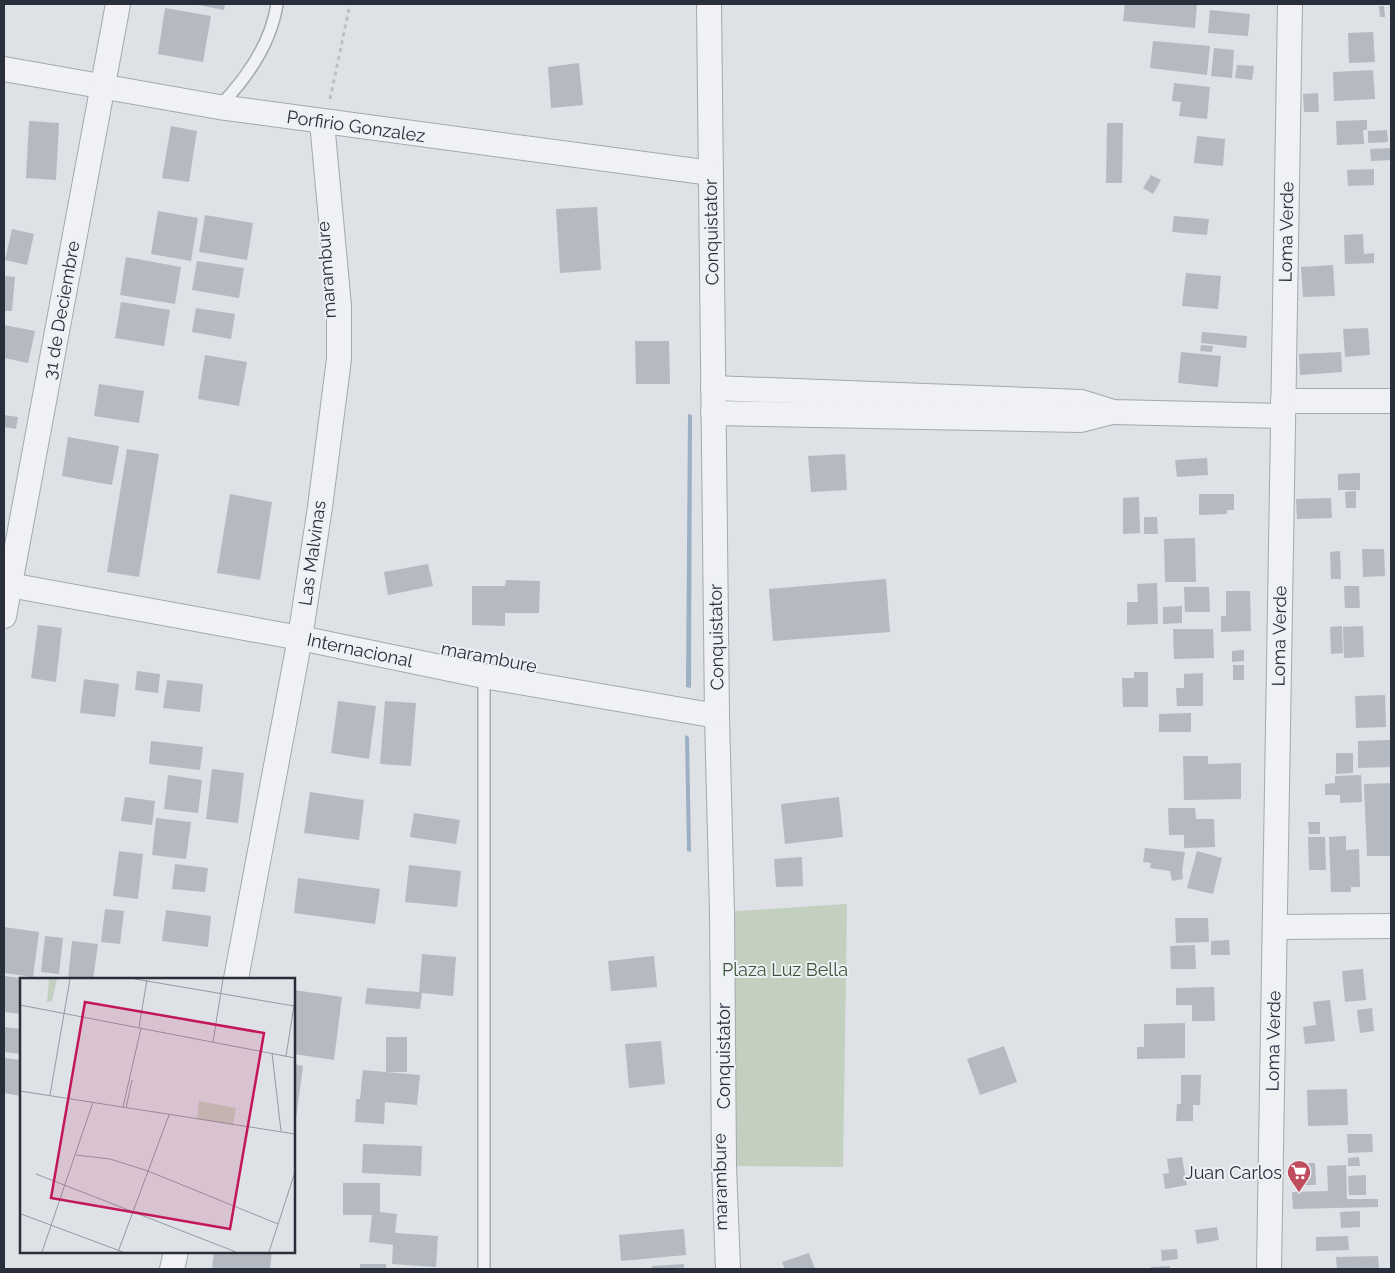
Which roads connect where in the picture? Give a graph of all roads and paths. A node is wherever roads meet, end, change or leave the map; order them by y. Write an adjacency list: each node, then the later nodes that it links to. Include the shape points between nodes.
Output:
1 (118, 4): 7 (street, 31 de Deciembre)
2 (277, 4): 8 (lane, via 267,40 240,86)
3 (350, 4): 9 (path)
4 (709, 4): 10 (street, Conquistator)
5 (1290, 4): 13 (street, Loma Verde)
6 (4, 69): 7 (street, Porfirio Gonzalez)
7 (102, 85): 8 (street, Porfirio Gonzalez); 16 (street, 31 de Deciembre)
8 (219, 107): 9 (street, Porfirio Gonzalez)
9 (325, 115): 10 (street, Porfirio Gonzalez); 18 (street, Las Malvinas, via 339,306 339,359)
10 (711, 173): 11 (street, Conquistator)
11 (713, 388): 14 (street, via 1081,402); 15 (street, Conquistator)
12 (1391, 401): 13 (street)
13 (1283, 409): 14 (street); 22 (street, Loma Verde)
14 (1114, 412): 15 (street, via 1081,420)
15 (713, 413): 20 (street, Conquistator)
16 (7, 585): 17 (street, 31 de Deciembre); 18 (street, Internacional)
17 (4, 616)
18 (300, 638): 19 (street, Internacional); 23 (street, Las Malvinas)
19 (484, 676): 20 (street, Internacional); 26 (lane)
20 (717, 716): 27 (street, Conquistator)
21 (1391, 926): 22 (street)
22 (1275, 927): 28 (street, Loma Verde)
23 (236, 978)
24 (176, 1253): 25 (street)
25 (172, 1269)
26 (484, 1269)
27 (728, 1269)
28 (1270, 1269)

